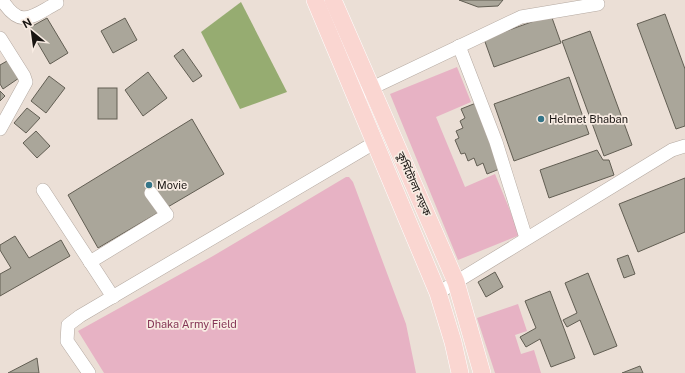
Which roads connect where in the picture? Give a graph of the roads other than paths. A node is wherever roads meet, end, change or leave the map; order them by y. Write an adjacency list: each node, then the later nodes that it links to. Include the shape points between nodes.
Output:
1 (2, 0): 4 (street, via 16,17 27,19)
2 (315, 0): 9 (main road, কুর্মিটোলা সড়ক)
3 (333, 0): 8 (main road, কুর্মিটোলা সড়ক)
4 (57, 3)
5 (598, 4): 7 (street, via 521,17)
6 (0, 38): 10 (street, via 26,82)
7 (459, 46): 8 (street); 15 (street, via 496,142)
8 (372, 88): 9 (street); 17 (main road, কুর্মিটোলা সড়ক)
9 (355, 96): 11 (main road, কুর্মিটোলা সড়ক)
10 (0, 129)
11 (374, 143): 18 (main road, কুর্মিটোলা সড়ক); 19 (street)
12 (685, 146): 15 (street, via 672,150)
13 (43, 190): 16 (street)
14 (151, 193): 16 (street, via 167,215)
15 (526, 238): 17 (street)
16 (90, 262): 19 (street)
17 (456, 282): 18 (street); 22 (main road, কুর্মিটোলা সড়ক)
18 (438, 293): 21 (main road, কুর্মিটোলা সড়ক, via 454,342)
19 (113, 297): 20 (street, via 68,325 67,341)
20 (89, 373)
21 (460, 373)
22 (482, 373)

